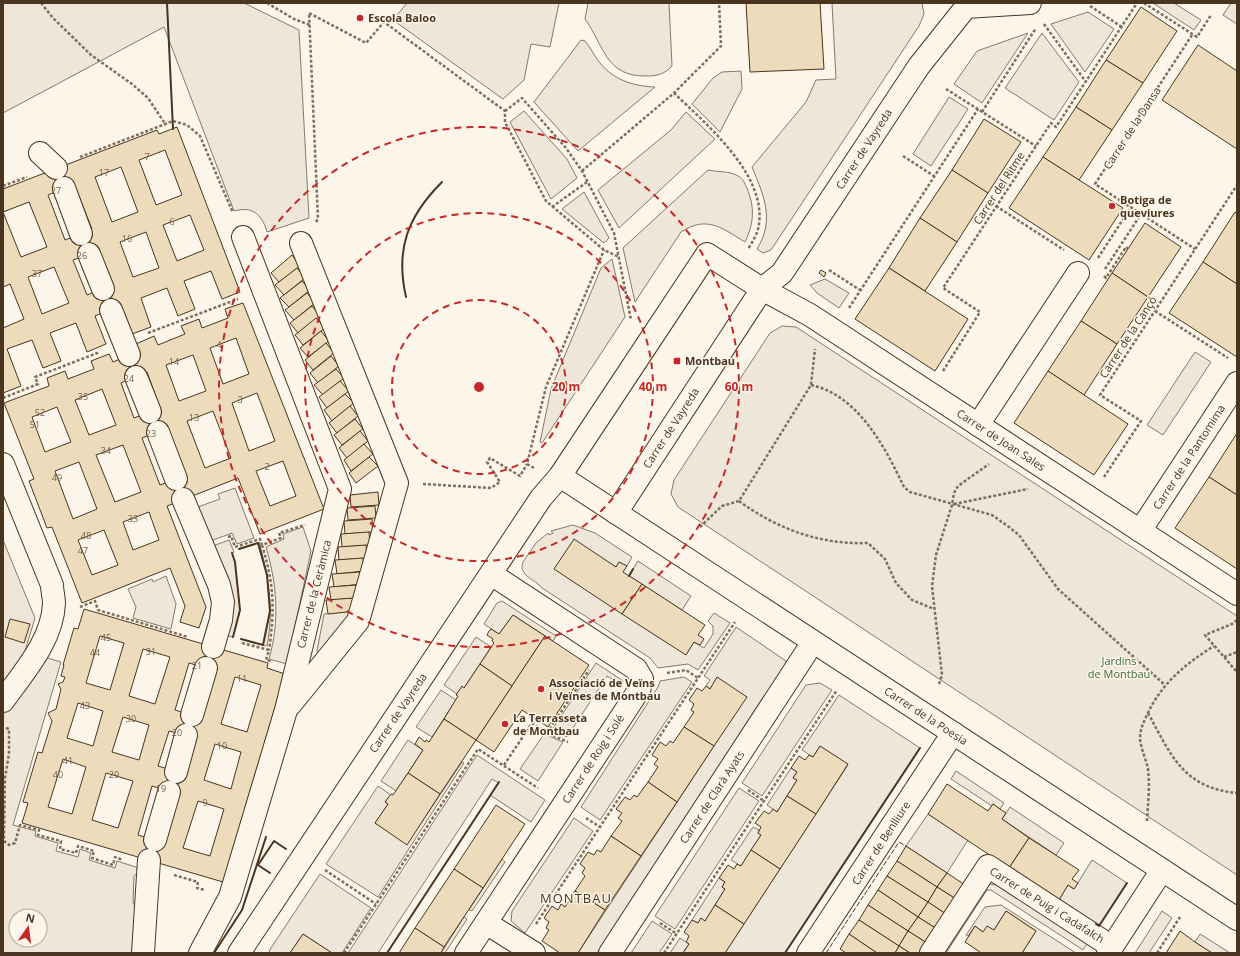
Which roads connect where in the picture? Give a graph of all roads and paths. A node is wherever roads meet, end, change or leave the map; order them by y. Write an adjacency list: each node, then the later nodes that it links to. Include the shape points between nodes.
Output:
1 (41, 3): 21 (path, via 90,55 148,98)
2 (267, 3): 11 (path)
3 (719, 3): 17 (path, via 721,46)
4 (1030, 3): 7 (street)
5 (1137, 3): 13 (path, Carrer del Ritme)
6 (1144, 3): 14 (path)
7 (964, 5): 46 (street, Carrer de Vayreda, via 919,66 782,273)
8 (1090, 6): 13 (path)
9 (1211, 15): 14 (path, via 1197,37)
10 (1043, 22): 15 (path)
11 (310, 25): 19 (path, via 309,13 366,43 384,22); 35 (path, via 318,219)
12 (1035, 25): 20 (path, via 1036,29)
13 (1122, 27): 15 (path, Carrer del Ritme)
14 (1192, 35): 32 (path, Carrer de la Dansa, via 1095,184)
15 (1086, 82): 22 (path, Carrer del Ritme, via 1056,127 1051,123)
16 (946, 89): 18 (path)
17 (674, 93): 25 (path); 36 (path, via 718,136 748,174 760,213 759,225)
18 (978, 109): 20 (path); 26 (path)
19 (505, 110): 25 (path, via 522,98 566,148); 31 (path, via 505,122 546,201)
20 (982, 112): 22 (path)
21 (166, 125): 24 (path); 34 (path, via 173,121 181,123 200,136)
22 (1036, 146): 30 (path, Carrer del Ritme)
23 (903, 156): 26 (path)
24 (54, 169): 29 (path); 45 (street)
25 (582, 171): 27 (path)
26 (934, 176): 47 (path)
27 (587, 182): 31 (path); 42 (path, via 614,233)
28 (1237, 185): 38 (path, Carrer de la Cançó)
29 (3, 186)
30 (996, 206): 40 (path); 55 (path, Carrer del Ritme, via 943,288 980,312)
31 (552, 207): 39 (path)
32 (1132, 208): 33 (path, Carrer de la Dansa); 41 (path)
33 (1141, 214): 37 (path, via 1101,274 1106,278 1126,247); 38 (path, Carrer de la Dansa)
34 (244, 238): 77 (street, Carrer de la Ceràmica, via 340,489)
35 (301, 244): 67 (street)
36 (750, 245)
37 (1128, 249)
38 (1195, 249): 49 (path, Carrer de la Cançó)
39 (604, 250): 42 (path); 62 (path, via 546,387)
40 (1066, 252)
41 (1102, 252)
42 (619, 257): 51 (path)
43 (829, 270): 47 (path)
44 (1078, 273): 59 (street)
45 (103, 289)
46 (762, 289): 59 (street, Carrer de Joan Sales, via 810,315); 64 (street, Carrer de Vayreda, via 707,254); 72 (street, Carrer de Vayreda)
47 (860, 290): 50 (path)
48 (111, 310): 53 (street)
49 (1155, 311): 54 (path); 65 (path, Carrer de la Cançó, via 1100,395 1141,421)
50 (846, 312)
51 (632, 321)
52 (817, 344): 58 (path)
53 (129, 355)
54 (1231, 360)
55 (942, 372)
56 (136, 377): 66 (street)
57 (1237, 383): 74 (street, Carrer de la Pantomima)
58 (811, 385): 70 (path); 71 (path, via 833,392 852,409 880,442 904,487 910,492)
59 (978, 424): 74 (street, Carrer de Joan Sales)
60 (991, 462): 71 (path, via 958,486)
61 (3, 464): 83 (street, via 52,585 54,604)
62 (527, 464): 63 (path); 67 (path, via 520,476 490,458 487,462 500,482 491,488)
63 (535, 469)
64 (560, 476): 72 (street); 78 (street, Carrer de Vayreda, via 541,498)
65 (1104, 478)
66 (176, 479)
67 (397, 483): 101 (street, via 358,621)
68 (1029, 489): 71 (path)
69 (184, 499): 76 (street)
70 (739, 501): 73 (path, via 722,506); 80 (path, via 755,513 809,537 831,542 868,543 885,559 896,583 912,600)
71 (952, 505): 80 (path, via 936,555 932,586); 98 (path, via 992,515 1014,531 1058,589)
72 (616, 513): 85 (street, Carrer de la Poesia)
73 (700, 527)
74 (1140, 531): 79 (street, Carrer de Joan Sales)
75 (262, 545): 76 (path, via 260,539 235,547 231,536); 77 (path, via 281,538 279,533 304,523); 88 (path, via 271,578 274,604)
76 (203, 547): 84 (street, via 219,585 223,602)
77 (320, 566): 93 (street, Carrer de la Ceràmica)
78 (491, 574): 123 (street, Carrer de Roig i Solé, via 636,669 642,678 639,690); 129 (street, Carrer de Vayreda)
79 (1237, 594)
80 (934, 609): 97 (path, via 942,676)
81 (1237, 620): 86 (path, via 1205,635)
82 (735, 622): 96 (path)
83 (50, 625): 84 (path, via 77,608 95,601 98,610 195,639 197,631); 100 (street, via 35,656)
84 (215, 641)
85 (813, 642): 105 (street, Carrer de la Poesia); 133 (street, Carrer de Clarà Ayats)
86 (1214, 646): 90 (path); 98 (path, via 1187,664)
87 (241, 647): 88 (path, via 242,643)
88 (269, 650): 93 (path, via 266,660)
89 (1237, 652): 90 (path)
90 (1224, 657): 94 (path)
91 (592, 665): 104 (path)
92 (206, 668): 108 (street)
93 (296, 669): 101 (street, Carrer de la Ceràmica)
94 (1237, 672)
95 (666, 674): 96 (path, via 686,670)
96 (698, 678): 124 (path)
97 (939, 684)
98 (1165, 685): 102 (path)
99 (837, 690): 113 (path)
100 (3, 701)
101 (286, 710): 118 (street, Carrer de la Ceràmica)
102 (1148, 713): 112 (path, via 1179,766 1203,783); 114 (path, via 1141,728 1140,740 1148,768)
103 (3, 726): 115 (path, via 9,730 5,778 5,842 9,845 15,843 20,825 39,830 38,834 62,841 60,849 76,854 78,846 94,851 92,858 113,865 115,857)
104 (547, 733): 106 (path); 107 (path, via 532,723)
105 (953, 733): 117 (street, Carrer de la Poesia); 135 (street, Carrer de Benlliure)
106 (568, 742)
107 (504, 765): 109 (path); 119 (path, via 478,749)
108 (176, 772)
109 (538, 788)
110 (744, 788): 113 (path)
111 (169, 792): 115 (street)
112 (1237, 793)
113 (764, 801): 125 (path)
114 (1147, 821)
115 (151, 856): 118 (path, via 198,882 197,888); 127 (street)
116 (320, 867): 119 (path)
117 (1162, 870): 121 (street, Carrer de la Poesia); 126 (street)
118 (230, 897): 128 (street, Carrer de la Ceràmica)
119 (376, 904): 130 (path)
120 (1180, 917): 137 (path)
121 (1237, 919)
122 (658, 921): 125 (path)
123 (486, 923): 131 (street, Carrer de Roig i Solé); 132 (street)
124 (532, 930)
125 (677, 934): 134 (path)
126 (1110, 950): 136 (street, Carrer de Puig i Cadafalch, via 988,866)
127 (143, 953)
128 (200, 953)
129 (239, 953)
130 (344, 953)
131 (466, 953)
132 (534, 953)
133 (610, 953)
134 (664, 953)
135 (808, 953)
136 (931, 953)
137 (1157, 953)

